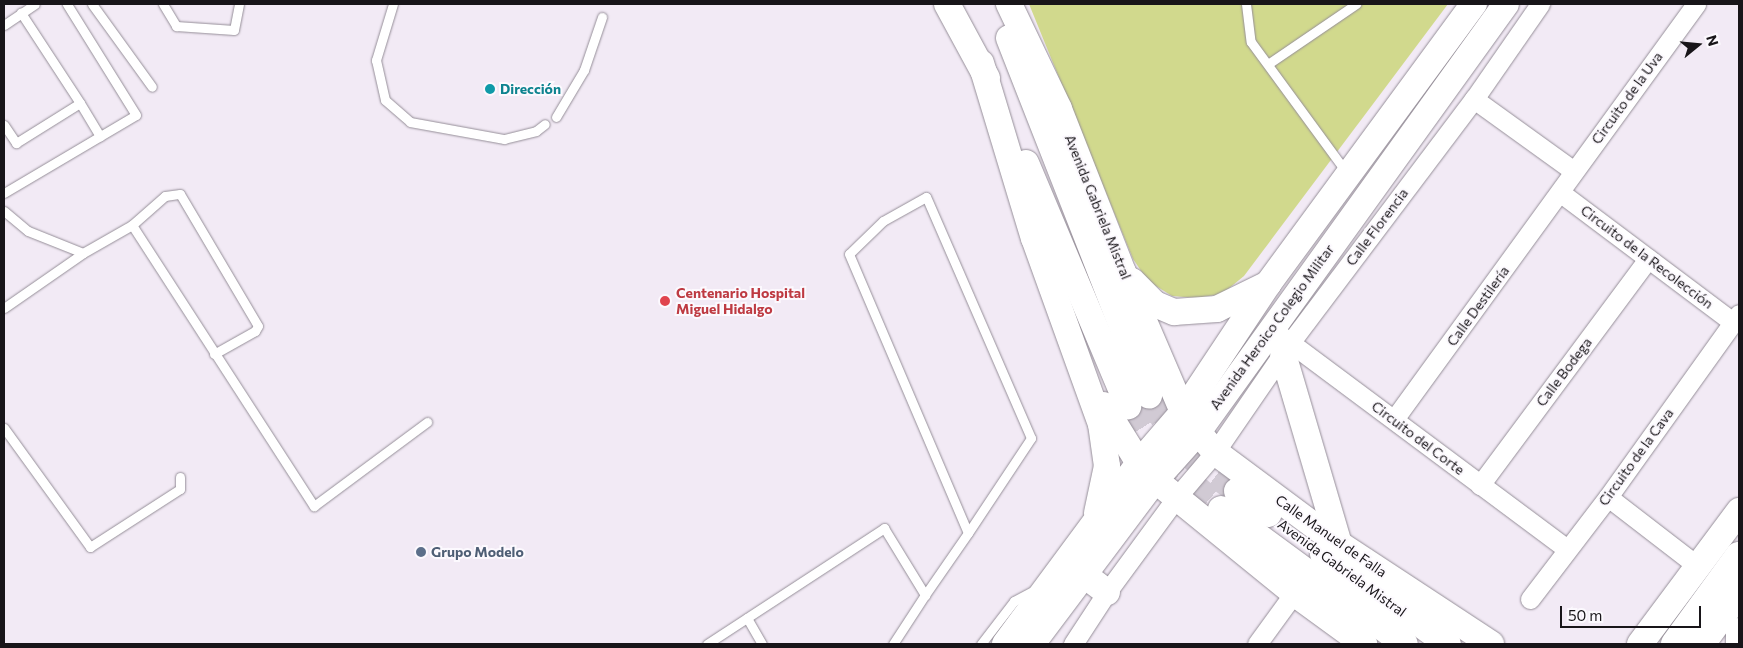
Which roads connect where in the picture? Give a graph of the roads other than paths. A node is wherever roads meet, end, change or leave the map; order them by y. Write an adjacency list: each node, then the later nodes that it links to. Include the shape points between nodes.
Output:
1 (35, 4): 16 (lane)
2 (66, 4): 27 (lane, via 136,115)
3 (92, 4): 21 (lane)
4 (163, 4): 5 (lane, via 176,26 234,30)
5 (239, 4)
6 (394, 4): 25 (lane, via 376,60 385,100 410,122 504,139 536,131)
7 (947, 4): 19 (street, Avenida Gabriela Mistral)
8 (996, 4): 19 (street, Avenida Gabriela Mistral, via 1138,401 1056,232)
9 (1009, 4): 36 (street, Avenida Gabriela Mistral, via 1059,109)
10 (1356, 4): 20 (lane)
11 (1474, 4): 29 (street, Avenida Heroico Colegio Militar)
12 (1506, 4): 40 (street, Avenida Heroico Colegio Militar)
13 (1540, 4): 22 (street, Calle Florencia)
14 (1696, 4): 28 (street, Circuito de la Uva)
15 (1248, 5): 20 (lane, via 1251,42)
16 (21, 13): 18 (lane); 23 (lane)
17 (602, 17): 24 (lane, via 584,70)
18 (4, 25)
19 (981, 63): 42 (street, via 1034,238)
20 (1268, 64): 29 (lane)
21 (152, 88)
22 (1474, 99): 28 (street); 40 (street, Calle Florencia)
23 (80, 103): 26 (lane, via 16,143); 27 (lane)
24 (556, 117)
25 (545, 124)
26 (4, 125)
27 (100, 136): 30 (lane)
28 (1574, 171): 31 (street, Circuito de la Uva)
29 (1348, 175): 37 (street, Avenida Heroico Colegio Militar)
30 (4, 193)
31 (1561, 193): 35 (street, Circuito de la Recolección); 43 (street, Calle Destilería)
32 (4, 211): 34 (lane, via 28,230)
33 (132, 224): 34 (lane); 41 (lane); 41 (lane, via 165,196 180,194 258,326 255,331)
34 (83, 253): 38 (lane)
35 (1648, 259): 39 (street, Circuito de la Recolección); 50 (street, Calle Bodega)
36 (1123, 272): 37 (street, via 1155,304 1174,312 1217,309); 45 (street, Avenida Gabriela Mistral)
37 (1268, 284): 45 (street, Avenida Heroico Colegio Militar)
38 (4, 308)
39 (1736, 318): 51 (street, Circuito de la Cava)
40 (1281, 341): 43 (street, Circuito del Corte); 45 (street, Avenida Heroico Colegio Militar); 47 (street, Calle Florencia); 56 (street)
41 (214, 354): 44 (lane, via 314,506)
42 (1086, 376): 48 (street); 54 (street, via 1101,424 1107,466)
43 (1395, 418): 50 (street, Circuito del Corte)
44 (426, 422)
45 (1191, 422): 47 (street, Calle Manuel de Falla); 48 (street, Avenida Heroico Colegio Militar)
46 (4, 428): 49 (lane, via 90,547 180,489)
47 (1215, 452): 52 (street, Calle Florencia); 56 (street, Calle Manuel de Falla)
48 (1147, 472): 52 (street); 54 (street, Avenida Heroico Colegio Militar); 60 (street, Avenida Heroico Colegio Militar)
49 (180, 477)
50 (1480, 485): 57 (street, Circuito del Corte)
51 (1608, 497): 57 (street, Circuito de la Cava); 59 (street)
52 (1176, 498): 62 (street); 64 (street)
53 (1739, 511): 59 (street)
54 (1095, 523): 61 (street, Avenida Heroico Colegio Militar)
55 (968, 533): 55 (lane, via 1031,438 926,197 883,221 849,254); 65 (lane)
56 (1340, 544): 81 (street, Calle Manuel de Falla)
57 (1566, 548): 66 (street, Circuito de la Cava)
58 (1739, 556): 83 (main road)
59 (1699, 567): 82 (street)
60 (1084, 574): 62 (street); 75 (street, Avenida Heroico Colegio Militar)
61 (1052, 580): 73 (lane, via 1014,601); 74 (street, Avenida Heroico Colegio Militar)
62 (1107, 592): 76 (street)
63 (1739, 592): 84 (main road)
64 (1294, 593): 77 (street); 78 (street)
65 (925, 595): 68 (lane, via 884,528); 72 (lane)
66 (1530, 599)
67 (1739, 608): 85 (street)
68 (747, 618): 70 (lane); 71 (lane)
69 (1739, 631): 86 (street)
70 (706, 644)
71 (762, 644)
72 (893, 644)
73 (981, 644)
74 (1005, 644)
75 (1032, 644)
76 (1073, 644)
77 (1257, 644)
78 (1364, 644)
79 (1405, 644): 80 (street, Avenida Gabriela Mistral, via 1229,500)
80 (1448, 644)
81 (1491, 644)
82 (1640, 644)
83 (1675, 644)
84 (1701, 644)
85 (1714, 644)
86 (1739, 644)

